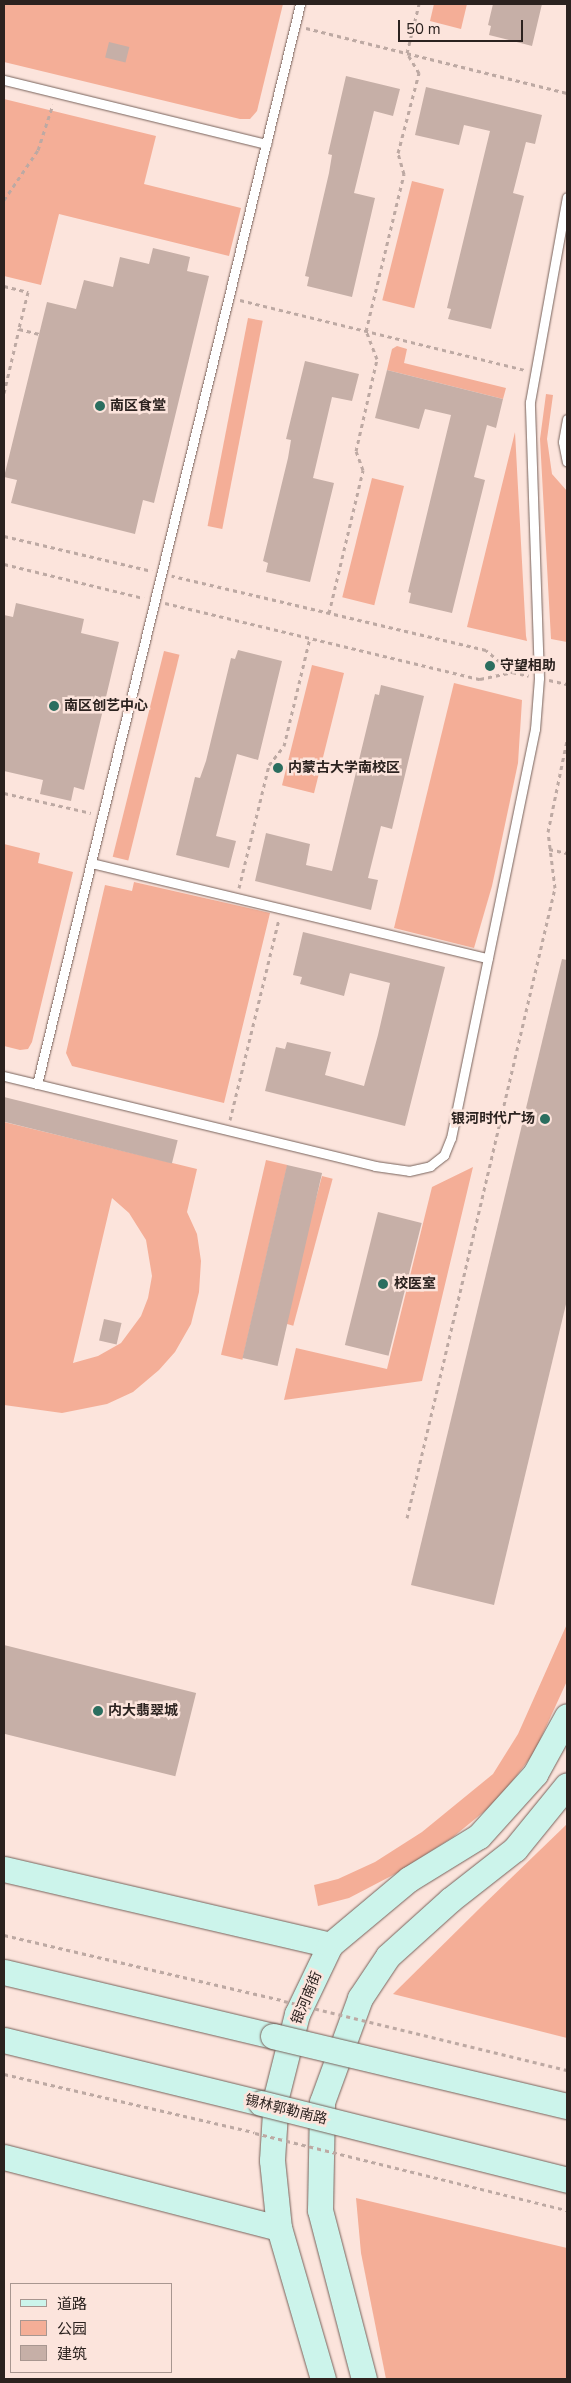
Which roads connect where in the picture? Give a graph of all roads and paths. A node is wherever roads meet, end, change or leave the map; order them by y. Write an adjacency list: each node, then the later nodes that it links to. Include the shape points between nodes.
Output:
1 (300, 4): 3 (lane)
2 (419, 4): 4 (path)
3 (295, 25): 4 (path); 8 (lane)
4 (407, 53): 7 (path); 14 (path, via 419,73 398,154 404,174)
5 (4, 80): 6 (lane)
6 (56, 93): 8 (lane); 10 (path, via 48,127 38,150)
7 (567, 93)
8 (266, 144): 12 (lane)
9 (567, 197): 16 (lane)
10 (4, 200)
11 (4, 286): 13 (path, via 28,292)
12 (229, 297): 14 (path); 22 (lane)
13 (19, 329): 15 (path); 17 (path)
14 (366, 331): 16 (path); 24 (path, via 378,359 356,451 362,470)
15 (40, 334)
16 (535, 373): 34 (lane, via 530,402 539,678 535,729)
17 (4, 393)
18 (567, 419): 19 (lane, via 563,442)
19 (567, 462)
20 (4, 536): 22 (path)
21 (4, 564): 23 (path)
22 (161, 574): 23 (lane); 24 (path)
23 (155, 601): 25 (path); 28 (lane)
24 (329, 613): 25 (path, via 486,650 512,672 480,679)
25 (310, 638): 32 (path, via 284,746 269,765)
26 (567, 740): 29 (path, via 548,832)
27 (4, 793): 28 (path)
28 (102, 816): 31 (lane)
29 (549, 849): 30 (path); 38 (path, via 555,888)
30 (567, 853)
31 (91, 863): 32 (lane); 36 (lane)
32 (236, 898): 33 (lane)
33 (281, 909): 34 (lane); 37 (path)
34 (488, 958): 37 (lane, via 451,1138 444,1156 430,1166 409,1171 375,1166)
35 (4, 1076): 36 (lane)
36 (37, 1084): 37 (lane)
37 (227, 1130)
38 (407, 1518)
39 (567, 1716): 43 (main road, 银河南街, via 535,1774 479,1836 409,1879)
40 (567, 1785): 54 (main road, via 515,1850 450,1900 388,1956 360,1998 322,2102 320,2210)
41 (4, 1869): 43 (main road)
42 (4, 1935): 46 (path, bridge)
43 (330, 1945): 52 (main road, 银河南街, via 297,2014 276,2097 272,2160)
44 (4, 1972): 48 (main road, bridge)
45 (4, 2040): 50 (main road, 锡林郭勒南路, bridge)
46 (567, 2070)
47 (4, 2074): 51 (path, bridge)
48 (567, 2106)
49 (4, 2157): 52 (main road)
50 (567, 2180)
51 (567, 2210)
52 (279, 2228): 53 (main road, 银河南街)
53 (323, 2379)
54 (364, 2379)

